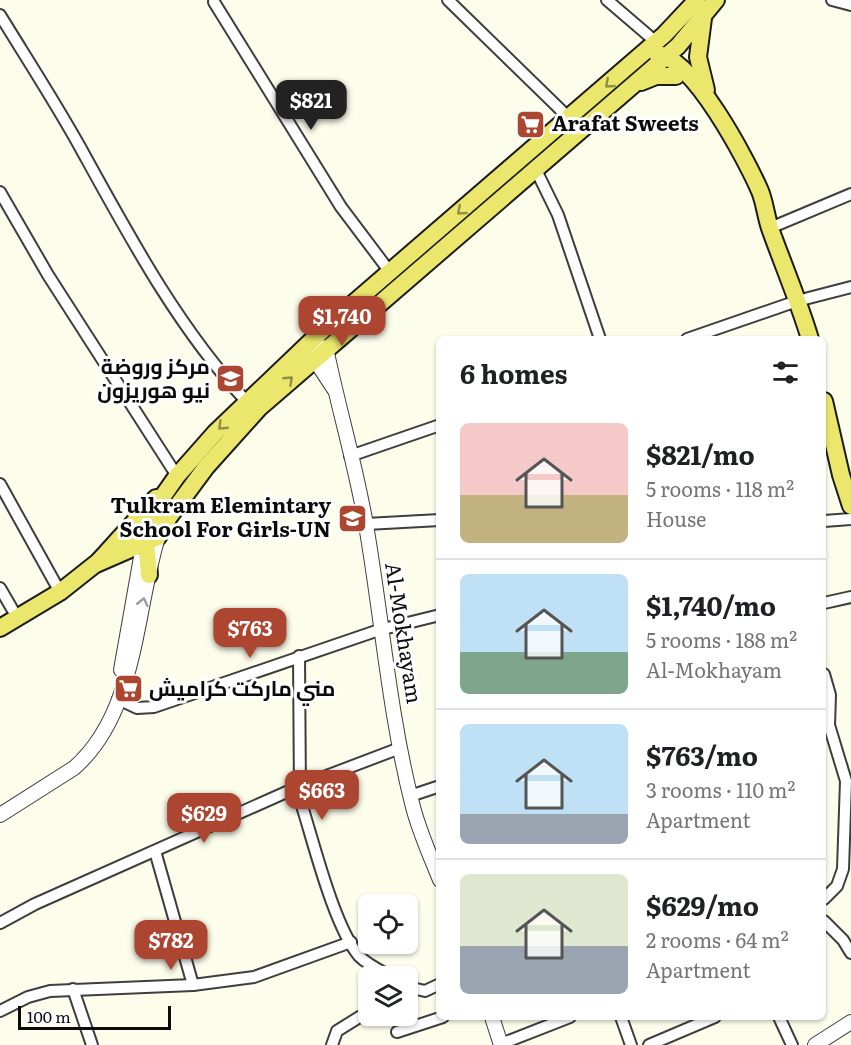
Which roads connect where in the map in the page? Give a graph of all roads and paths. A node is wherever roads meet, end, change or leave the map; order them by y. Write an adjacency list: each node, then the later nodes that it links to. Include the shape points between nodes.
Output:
1 (448, 0): 14 (street)
2 (607, 0): 10 (street)
3 (697, 0): 10 (main road, via 670,29)
4 (716, 0): 9 (main road)
5 (832, 0): 7 (street)
6 (214, 2): 19 (street, via 341,207)
7 (851, 5)
8 (0, 15): 28 (street, via 126,231 213,366)
9 (703, 18): 10 (main road); 13 (main road, via 698,57)
10 (662, 53): 11 (main road); 12 (main road); 13 (main road, via 688,73); 14 (main road, one-way to 14, via 642,55)
11 (676, 76): 12 (main road, via 656,76); 18 (main road, via 706,113)
12 (632, 86): 15 (main road)
13 (710, 103): 18 (main road, via 760,192)
14 (569, 118): 19 (main road, one-way to 19)
15 (535, 168): 22 (street, via 558,215); 25 (main road)
16 (0, 192): 33 (street, via 48,275)
17 (851, 194): 18 (street)
18 (770, 228): 21 (main road)
19 (390, 272): 26 (main road)
20 (851, 287): 21 (street)
21 (796, 301): 23 (street); 24 (main road)
22 (599, 336)
23 (696, 336)
24 (809, 336)
25 (326, 348): 26 (main road); 27 (street, Al-Mokhayam)
26 (310, 352): 27 (street); 28 (main road); 40 (main road, one-way to 26, via 180,501 232,434)
27 (334, 389): 31 (street, Al-Mokhayam)
28 (247, 402): 33 (main road, one-way to 33)
29 (826, 408): 32 (main road)
30 (436, 426): 31 (street)
31 (350, 456): 39 (street, Al-Mokhayam)
32 (846, 473): 35 (main road)
33 (177, 476): 41 (main road, via 153,517); 42 (main road)
34 (0, 484): 45 (street)
35 (851, 506)
36 (851, 519): 38 (street)
37 (436, 520): 39 (street)
38 (826, 521)
39 (366, 524): 51 (street, Al-Mokhayam)
40 (158, 537): 41 (main road); 43 (street)
41 (143, 546): 42 (main road, via 133,541 120,544); 43 (main road, via 148,555); 54 (street, via 122,652)
42 (96, 564): 45 (main road)
43 (149, 574): 54 (street, one-way to 43)
44 (0, 588): 49 (street)
45 (60, 592): 49 (main road)
46 (851, 597): 47 (street)
47 (826, 603)
48 (436, 616): 51 (street)
49 (18, 619): 50 (main road)
50 (0, 628)
51 (379, 630): 52 (street); 55 (street, Al-Mokhayam)
52 (299, 657): 54 (street, via 154,707 137,708); 57 (street)
53 (826, 681): 62 (street, via 830,695 829,725 846,781 843,869 837,886)
54 (118, 699): 59 (street, via 105,731 85,759)
55 (400, 748): 57 (street); 58 (street, Al-Mokhayam)
56 (436, 787): 58 (street)
57 (297, 790): 61 (street); 65 (street, via 330,894)
58 (410, 796): 60 (street, Al-Mokhayam)
59 (0, 815)
60 (434, 849)
61 (155, 850): 63 (street); 68 (street)
62 (826, 897)
63 (0, 923)
64 (826, 923): 66 (street)
65 (351, 942): 67 (street); 68 (street, via 254,977)
66 (851, 953)
67 (373, 966)
68 (193, 985): 70 (street)
69 (436, 986): 71 (street)
70 (73, 989): 72 (street, via 39,993); 82 (street)
71 (418, 989)
72 (0, 1011)
73 (358, 1018): 83 (street, via 337,1031)
74 (436, 1020): 81 (street)
75 (493, 1020): 84 (street)
76 (563, 1020): 84 (street)
77 (622, 1020): 85 (street)
78 (708, 1020): 86 (street)
79 (780, 1020): 87 (street)
80 (851, 1022): 88 (street)
81 (397, 1032)
82 (92, 1045)
83 (332, 1045)
84 (501, 1045)
85 (631, 1045)
86 (649, 1045)
87 (792, 1045)
88 (814, 1045)

